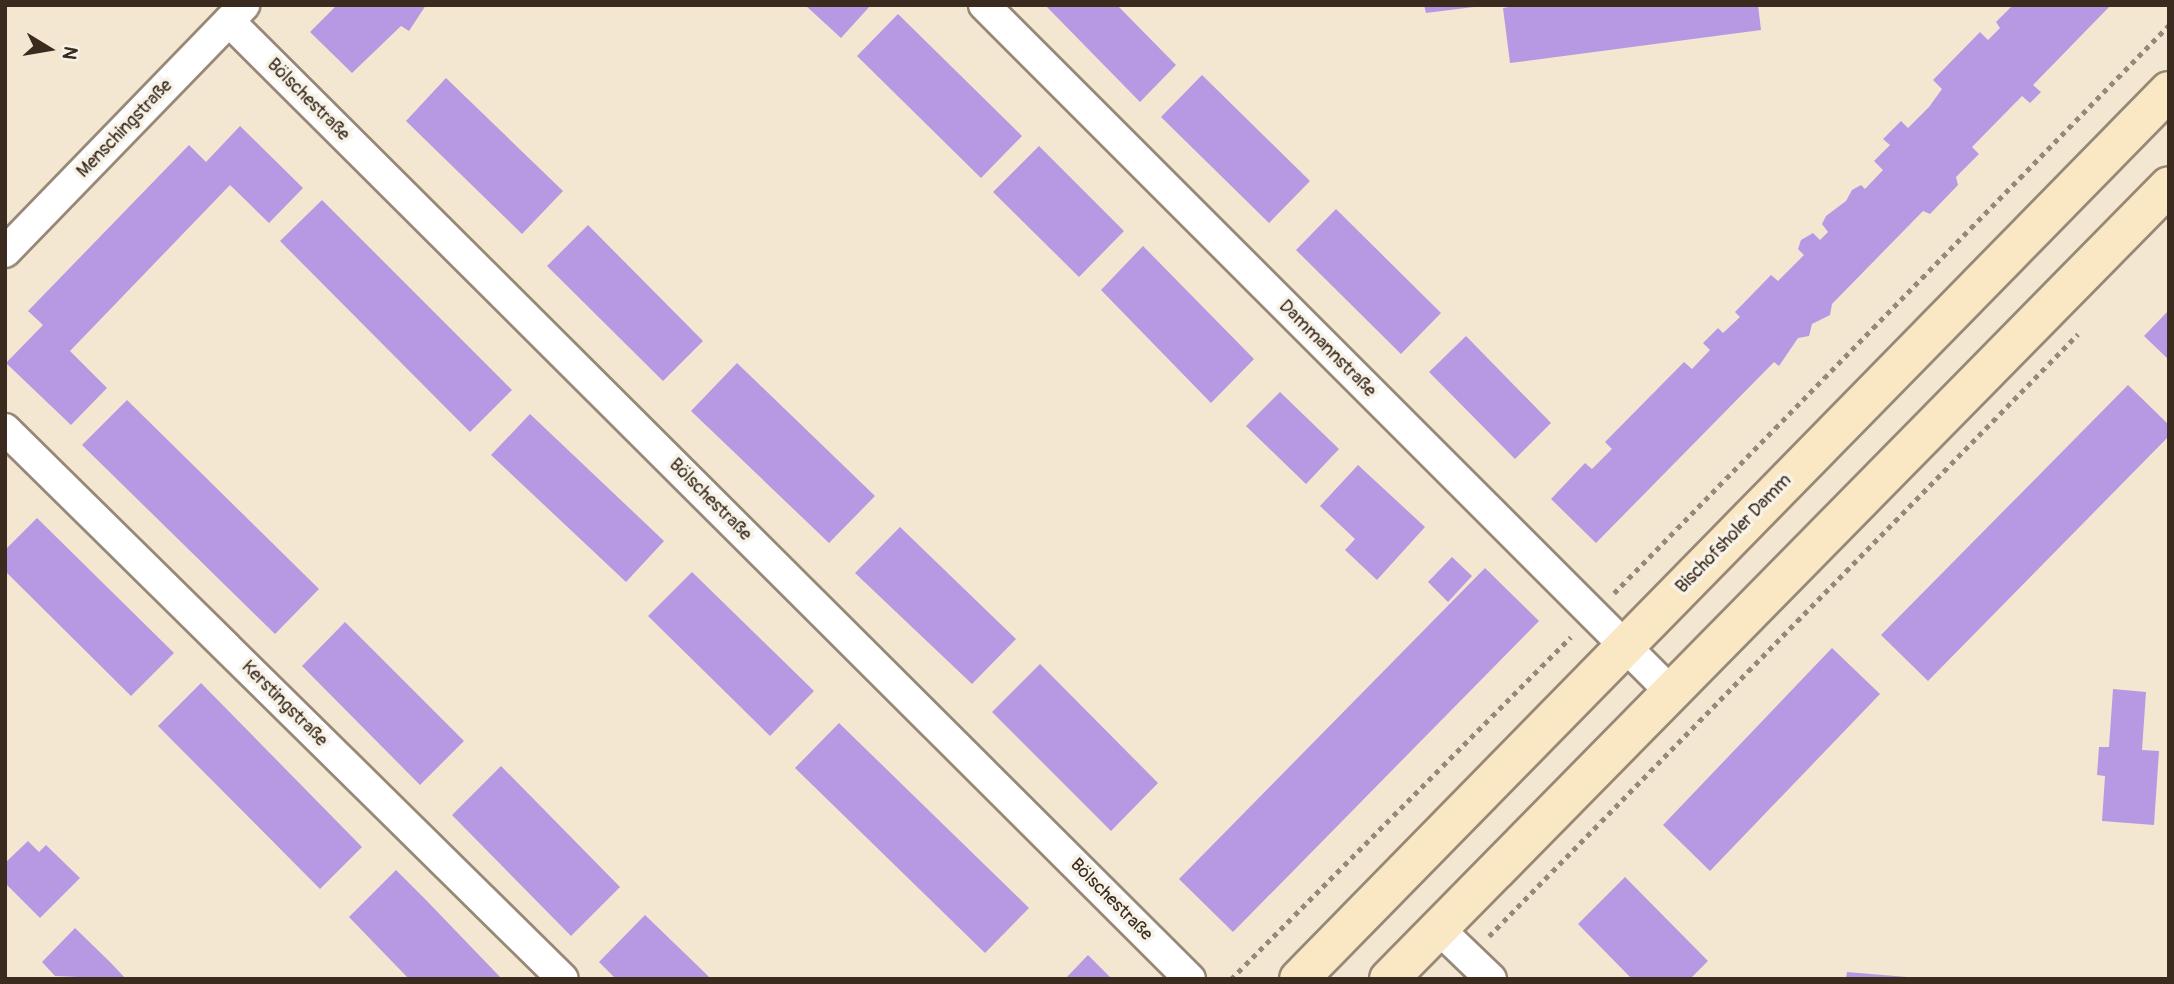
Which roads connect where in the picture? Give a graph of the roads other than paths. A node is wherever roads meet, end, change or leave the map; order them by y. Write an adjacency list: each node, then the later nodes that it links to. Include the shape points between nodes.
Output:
1 (984, 5): 7 (street, Dammannstraße)
2 (236, 13): 5 (street, Menschingstraße); 11 (street, Bölschestraße)
3 (2169, 91): 7 (main road, Bischofsholer Damm)
4 (2169, 186): 8 (main road)
5 (5, 253)
6 (5, 429): 10 (street, Kerstingstraße)
7 (1625, 646): 8 (street, Dammannstraße); 12 (main road, Bischofsholer Damm)
8 (1671, 692): 9 (main road)
9 (1438, 929): 13 (main road); 14 (street)
10 (563, 979)
11 (1190, 979)
12 (1299, 979)
13 (1389, 979)
14 (1491, 979)

